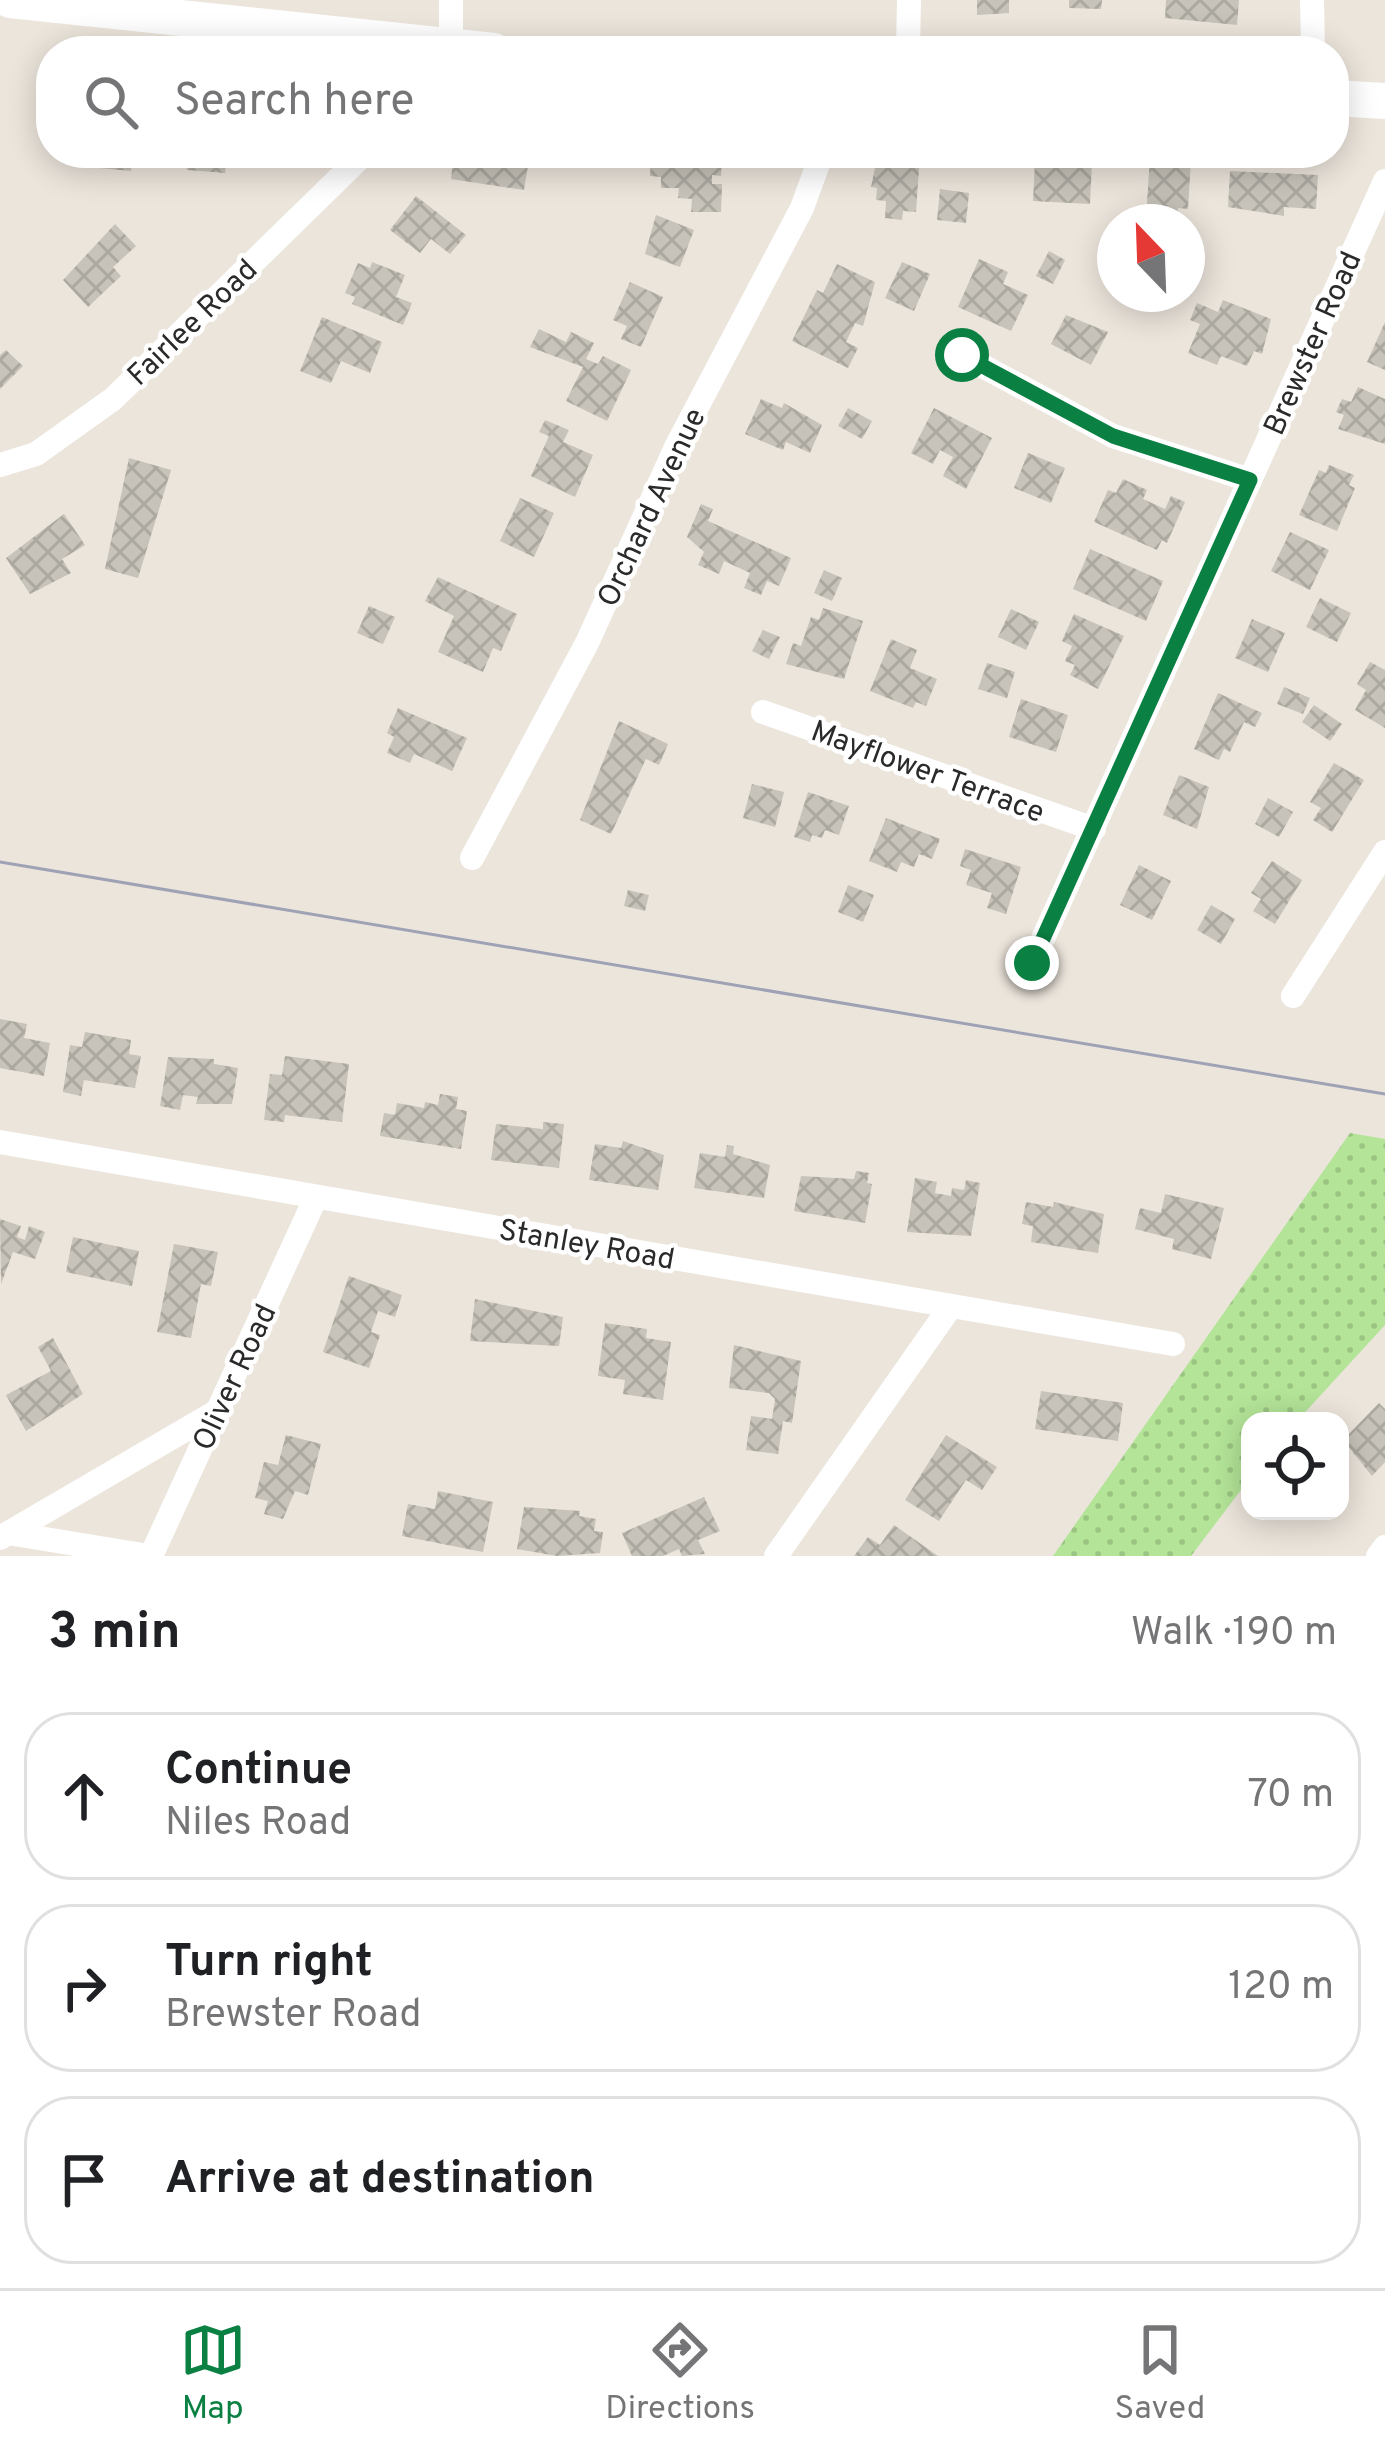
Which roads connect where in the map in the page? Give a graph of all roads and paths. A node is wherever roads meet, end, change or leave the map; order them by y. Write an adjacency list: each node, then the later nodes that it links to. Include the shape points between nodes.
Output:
1 (10, 0): 5 (street)
2 (452, 0): 6 (street)
3 (909, 0): 7 (street)
4 (1312, 0): 8 (street)
5 (328, 36)
6 (452, 36)
7 (908, 36)
8 (1313, 36)
9 (1349, 99): 10 (street)
10 (1385, 101)
11 (350, 168): 15 (street, Fairlee Road, via 112,399 36,454)
12 (817, 168): 20 (street, Orchard Avenue, via 587,643)
13 (1385, 181): 16 (street, Brewster Road)
14 (962, 355): 16 (street, via 1113,436)
15 (0, 465)
16 (1250, 480): 18 (street, Brewster Road)
17 (763, 712): 18 (street, Mayflower Terrace)
18 (1094, 830): 21 (street, Brewster Road)
19 (1385, 852): 22 (street)
20 (472, 858)
21 (1032, 963)
22 (1293, 996)
23 (0, 1142): 24 (street, Stanley Road)
24 (316, 1197): 25 (street, Stanley Road); 27 (street, Oliver Road)
25 (951, 1306): 26 (street, Stanley Road); 31 (street)
26 (1174, 1344)
27 (219, 1410): 28 (street); 30 (street, Oliver Road)
28 (4, 1536): 30 (street)
29 (1385, 1547): 32 (street)
30 (150, 1556)
31 (776, 1556)
32 (1378, 1556)

